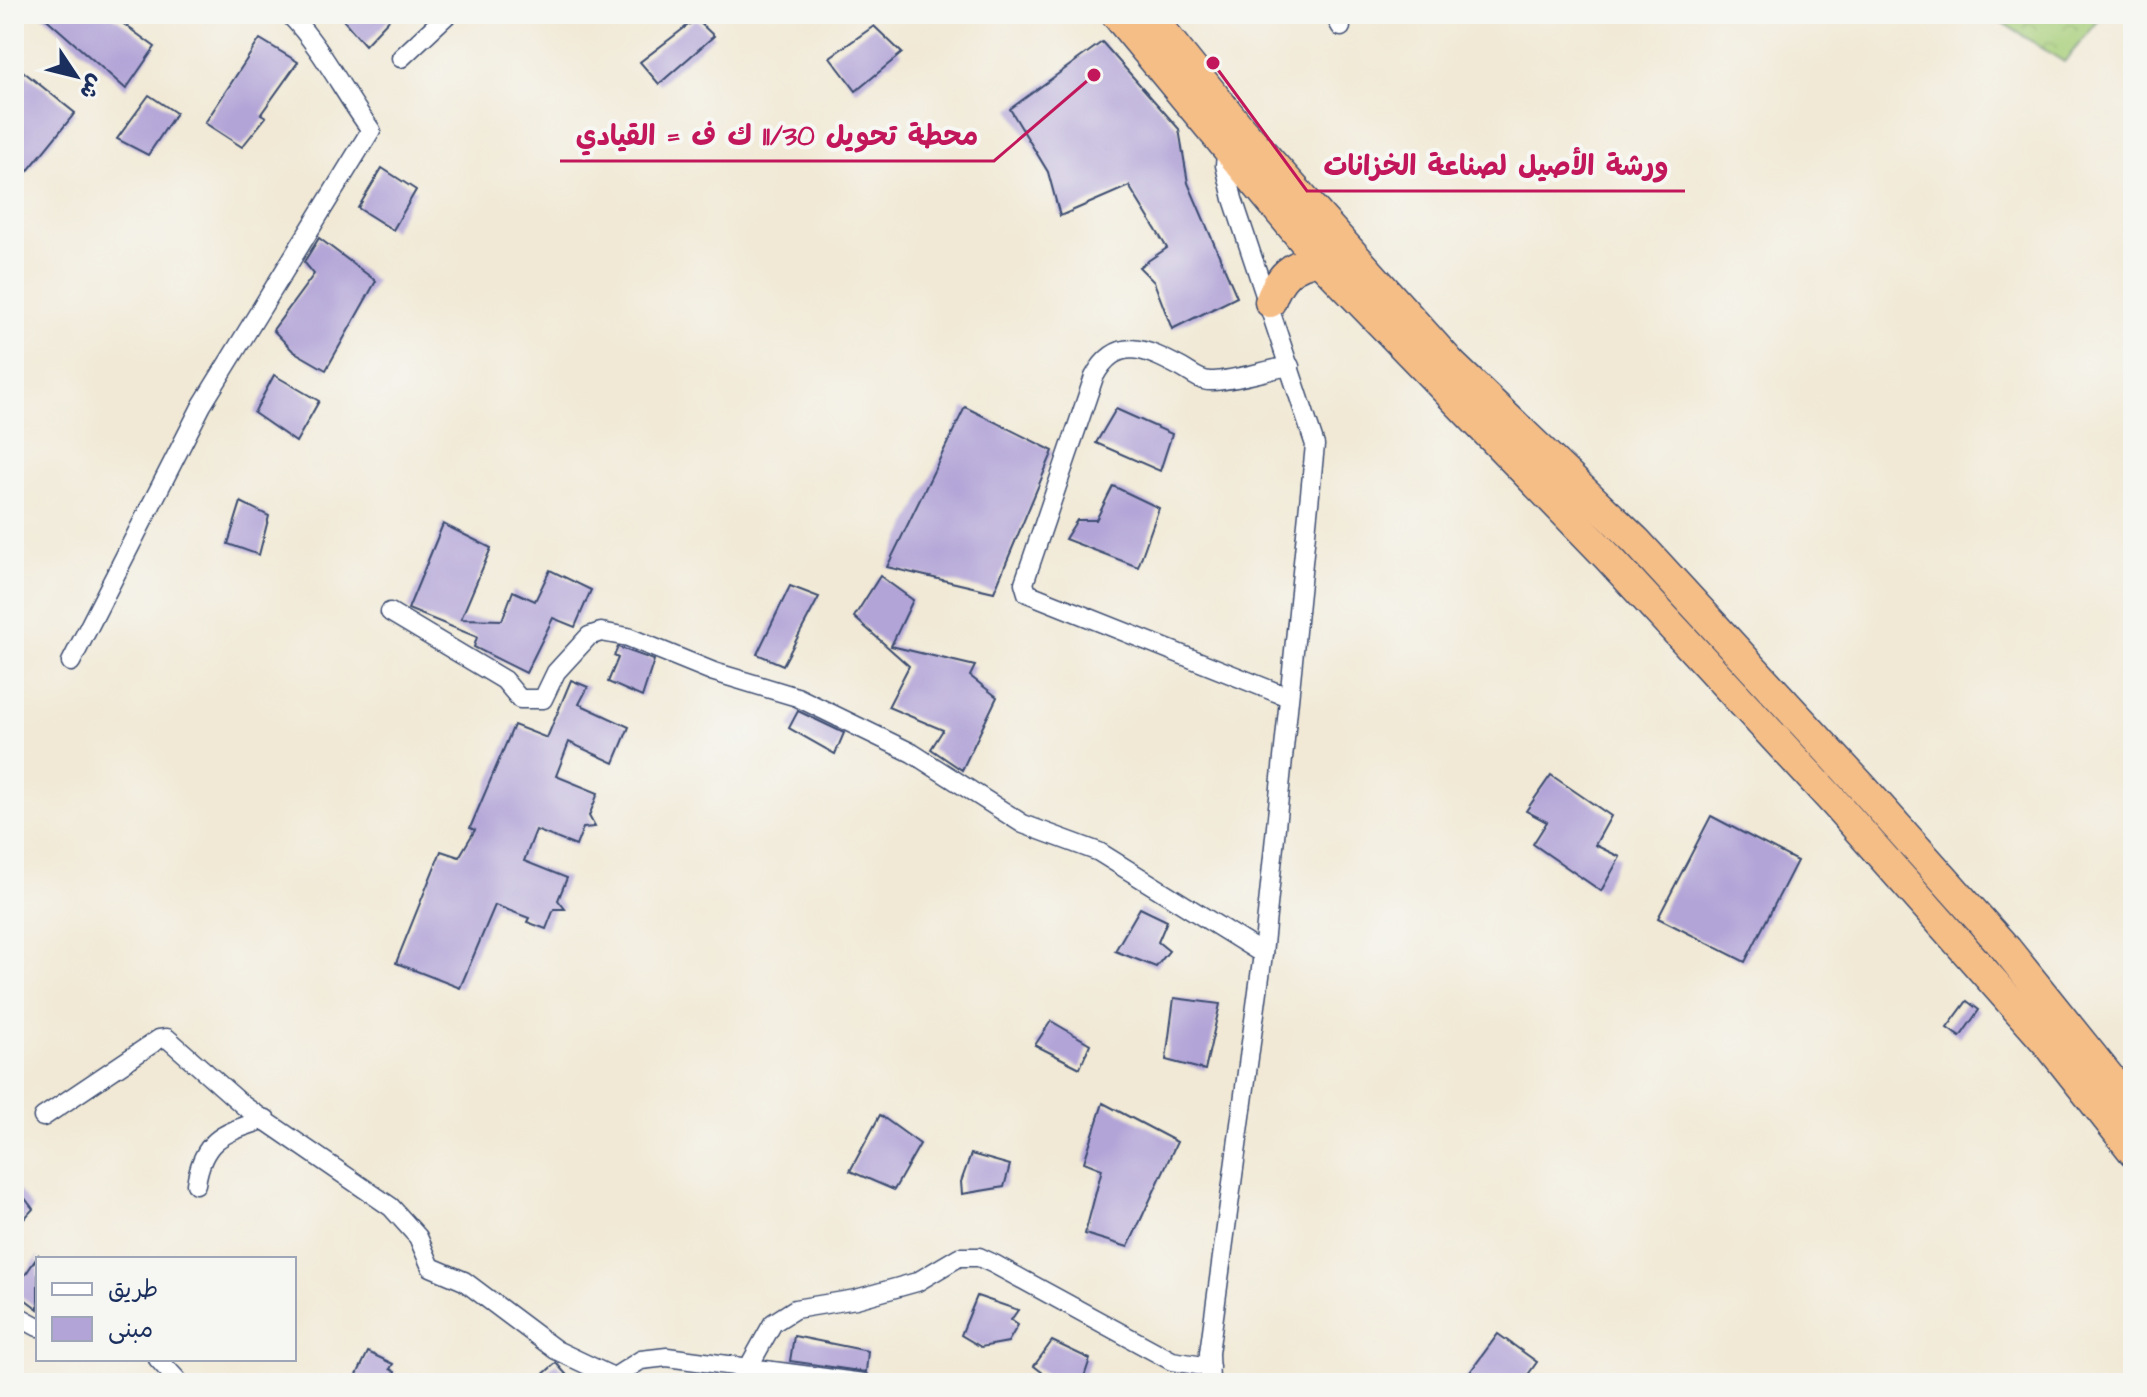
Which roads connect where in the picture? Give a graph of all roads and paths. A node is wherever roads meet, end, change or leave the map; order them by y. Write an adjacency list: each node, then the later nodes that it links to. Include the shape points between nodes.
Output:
1 (289, 14): 11 (street, via 313,38 371,130 202,405)
2 (448, 14): 5 (street)
3 (1116, 14): 6 (highway)
4 (1148, 14): 6 (highway)
5 (401, 58)
6 (1232, 139): 7 (highway); 8 (street, via 1233,199); 14 (highway, via 1452,365 1636,541 2007,950)
7 (1319, 259): 8 (highway, via 1287,272); 17 (highway, via 1608,557 1835,803 2050,1046)
8 (1270, 302): 9 (street)
9 (1290, 366): 12 (street, via 1315,445); 12 (street, via 1210,381 1132,348 1115,350 1094,377 1024,583 1037,599)
10 (390, 612): 13 (street, via 504,680 520,699 543,699 556,672 589,636 601,632 797,697 912,753 1023,824 1099,852)
11 (71, 662)
12 (1288, 697): 13 (street)
13 (1263, 954): 23 (street)
14 (2133, 1107)
15 (43, 1117): 16 (street, via 167,1038)
16 (266, 1119): 18 (street, via 212,1143 199,1165); 24 (street, via 391,1207 418,1237 431,1267 464,1281 556,1350)
17 (2133, 1151)
18 (196, 1184)
19 (14, 1314): 20 (street)
20 (36, 1326)
21 (160, 1361): 25 (street)
22 (748, 1368): 23 (street, via 779,1317 917,1282 969,1255 1172,1361); 24 (street, via 667,1357 641,1360); 26 (street)
23 (1210, 1375)
24 (609, 1380)
25 (180, 1383)
26 (863, 1383)

